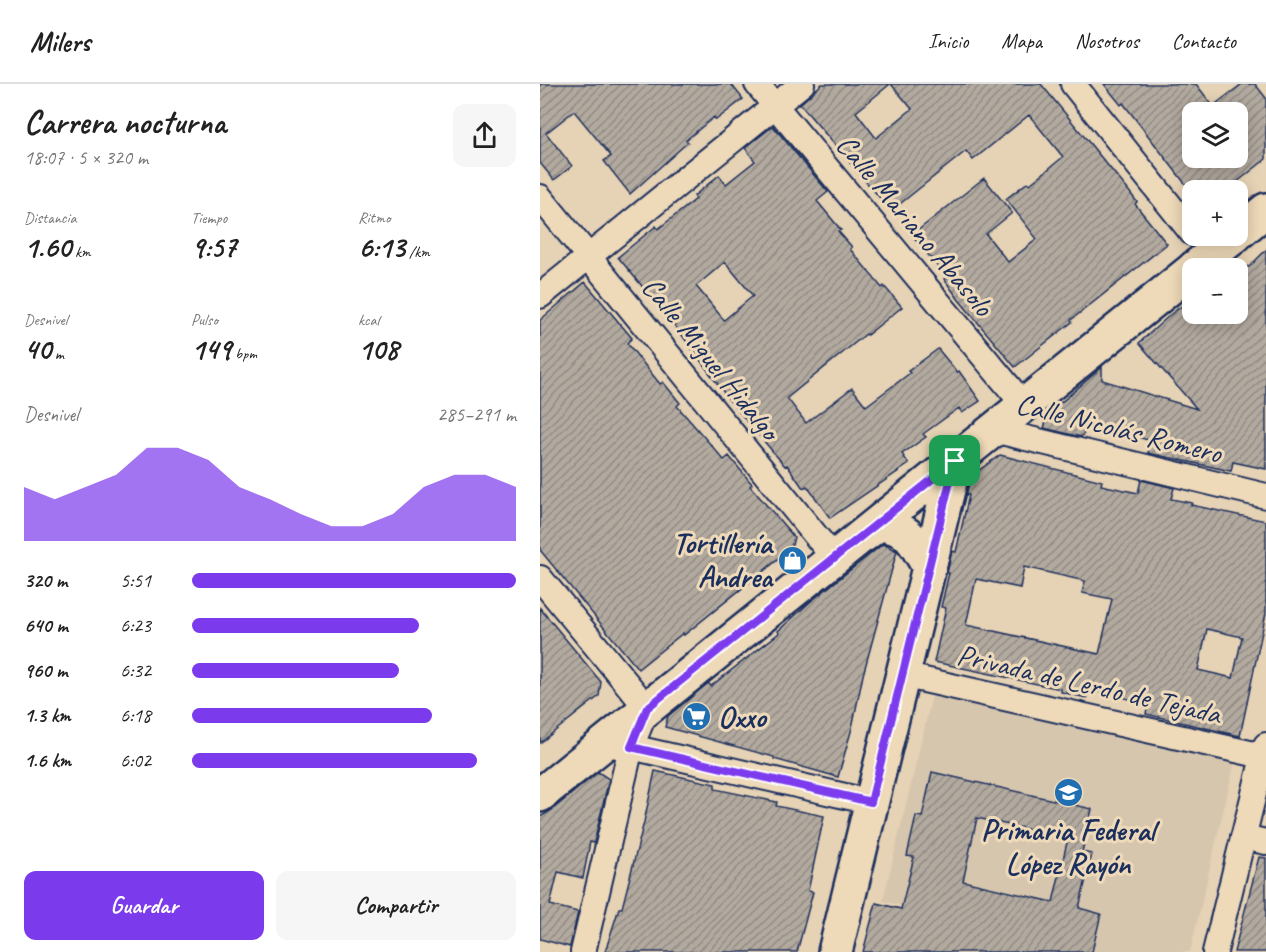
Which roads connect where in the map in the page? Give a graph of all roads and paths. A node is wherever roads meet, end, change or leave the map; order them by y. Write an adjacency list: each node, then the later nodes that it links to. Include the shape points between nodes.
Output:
1 (758, 84): 4 (street, Calle Mariano Abasolo)
2 (802, 84): 4 (street)
3 (1073, 84): 7 (street)
4 (774, 106): 8 (street); 10 (street, Calle Mariano Abasolo)
5 (540, 196): 8 (street, Calle Miguel Hidalgo)
6 (1266, 210): 7 (street)
7 (1208, 247): 10 (street)
8 (589, 258): 9 (street); 15 (street, Calle Miguel Hidalgo)
9 (540, 296)
10 (1024, 405): 11 (street)
11 (993, 430): 12 (street); 13 (street, Calle Nicolás Romero)
12 (955, 461): 14 (street); 16 (street)
13 (1266, 496)
14 (860, 537): 15 (street); 16 (street, via 878,524 893,526 907,532)
15 (834, 558): 19 (street)
16 (928, 565): 18 (street)
17 (540, 578): 19 (street)
18 (902, 675): 21 (street, Privada de Lerdo de Tejada); 23 (street)
19 (647, 708): 20 (street)
20 (617, 746): 22 (street); 23 (street); 26 (street)
21 (1265, 750): 24 (street)
22 (540, 795)
23 (871, 802): 27 (street)
24 (1243, 837): 25 (street); 28 (street)
25 (1266, 842)
26 (583, 952)
27 (836, 952)
28 (1215, 952)

